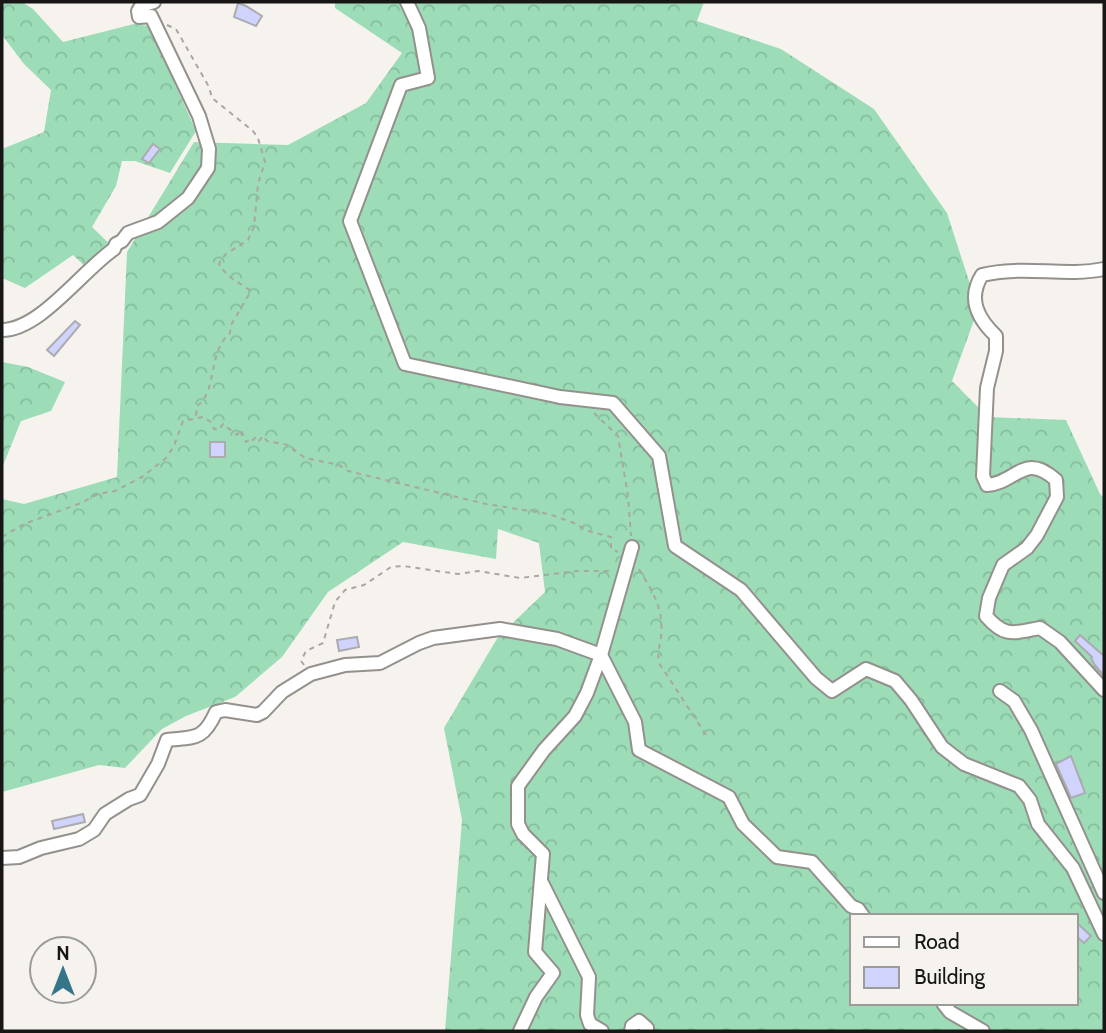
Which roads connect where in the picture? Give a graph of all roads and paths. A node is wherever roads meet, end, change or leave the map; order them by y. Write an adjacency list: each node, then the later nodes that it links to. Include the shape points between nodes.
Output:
1 (154, 2): 3 (street)
2 (407, 2): 21 (street, via 419,27 428,78 401,85 350,221 405,363 560,397 613,403 659,456 675,546 741,590 832,691 866,669 895,681 942,747 964,764 1019,786 1030,800 1038,824 1073,868)
3 (134, 6): 4 (street, via 139,18)
4 (151, 16): 6 (street, via 199,116 209,149 208,167 188,198 158,222 128,233 47,309 15,330); 8 (path, via 176,29 212,98 253,131 265,162 254,227 248,240 226,254 219,266 251,291 216,353)
5 (1104, 269): 15 (street, via 999,271 982,275 975,286 981,321 996,336 987,388 983,476 987,485 997,485 1032,467 1056,480 1057,497 1037,536 1003,565 986,617 998,629 1014,633 1040,628)
6 (2, 330)
7 (594, 414): 10 (path, via 618,436)
8 (195, 418): 9 (path, via 183,421 166,458 142,477); 10 (path, via 203,416 214,429 226,424 237,435 241,430 246,442 263,436 288,445 305,458 348,471 549,514 611,537 615,551)
9 (2, 537)
10 (632, 547): 12 (street); 16 (path, via 660,608 659,663)
11 (618, 570): 13 (path, via 520,578 391,567 364,585 345,590 335,602 323,643 306,651 301,661)
12 (601, 656): 17 (street, via 557,639 500,629 433,638 380,663 345,665 311,674 257,715 216,712 199,736 167,740 140,795 105,814 94,830 79,839); 18 (street, via 575,716 518,786 518,824 543,854); 20 (street, via 635,722 639,750 729,797 743,824 777,857 812,862)
13 (305, 666)
14 (1000, 691): 19 (street, via 1014,701 1031,730)
15 (1104, 691)
16 (706, 735)
17 (2, 858)
18 (541, 881): 23 (street, via 535,952 553,973); 24 (street, via 589,977 590,1024)
19 (1104, 893)
20 (862, 914)
21 (1104, 934)
22 (945, 1005): 27 (street)
23 (520, 1031)
24 (603, 1031)
25 (631, 1031): 26 (street, via 639,1021)
26 (647, 1031)
27 (983, 1031)

